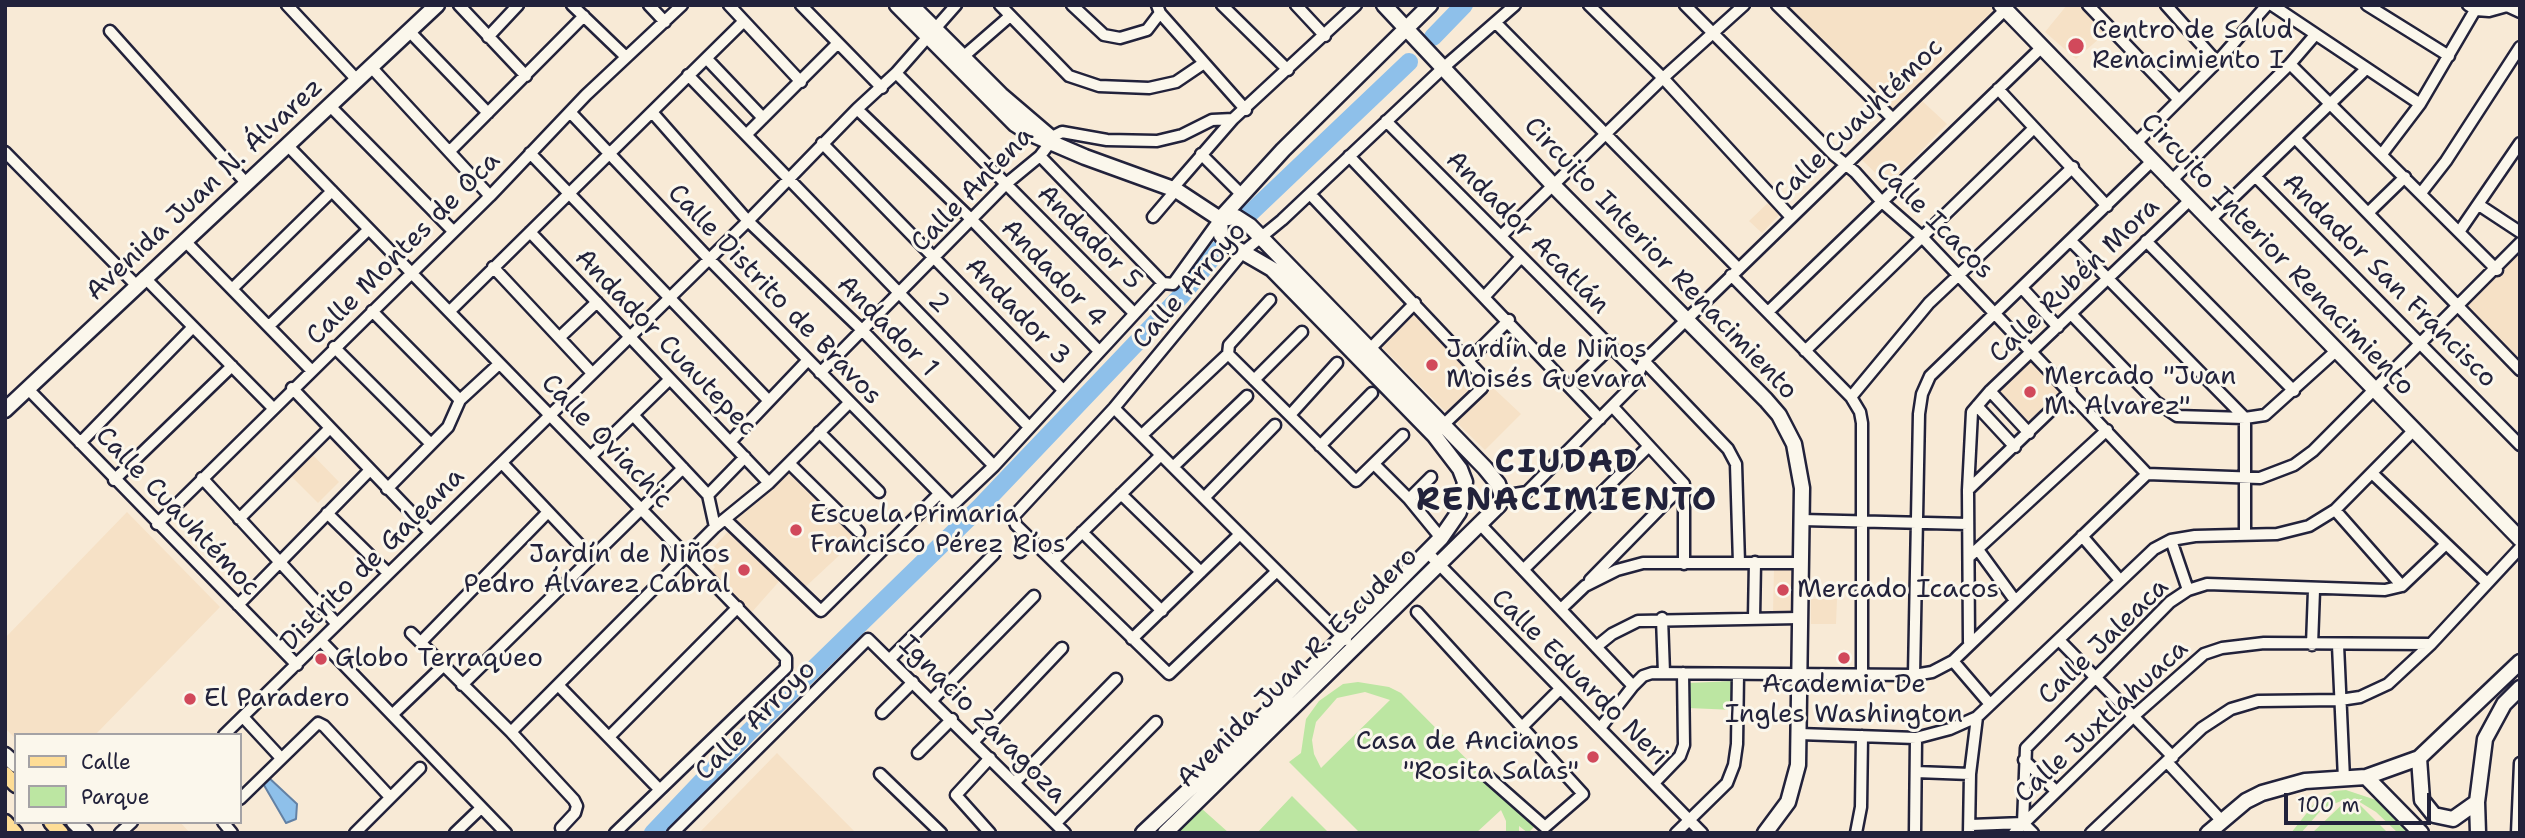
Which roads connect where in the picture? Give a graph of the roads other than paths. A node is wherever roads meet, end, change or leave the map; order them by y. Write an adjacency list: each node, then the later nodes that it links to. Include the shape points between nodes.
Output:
1 (287, 5): 64 (street)
2 (437, 5): 40 (main road, Avenida Juan N. Álvarez)
3 (459, 5): 45 (street)
4 (518, 5): 45 (street)
5 (572, 5): 33 (street)
6 (649, 5): 36 (street)
7 (682, 5): 36 (street, Calle Montes de Oca)
8 (801, 5): 46 (street)
9 (897, 5): 42 (main road)
10 (911, 5): 42 (main road)
11 (956, 5): 42 (street, Distrito de Galeana)
12 (1000, 5): 34 (street)
13 (1072, 5): 31 (street, via 1104,35 1120,38 1147,30)
14 (1223, 5): 59 (street)
15 (1296, 5): 44 (street)
16 (1356, 5): 44 (street)
17 (1384, 5): 38 (main road, Circuito Interior Renacimiento)
18 (1430, 5): 38 (main road)
19 (1515, 5): 37 (street, Calle Arroyo)
20 (1589, 5): 63 (street)
21 (1685, 5): 41 (street, Calle Icacos)
22 (1744, 5): 41 (street)
23 (1777, 5): 78 (street)
24 (2088, 5): 68 (street)
25 (2166, 5): 53 (street)
26 (2269, 5): 43 (street); 53 (street)
27 (2367, 5): 50 (street)
28 (2005, 7): 48 (main road, Circuito Interior Renacimiento); 78 (street, Calle Cuauhtémoc)
29 (2474, 7): 32 (street, via 2489,11 2507,6); 50 (street)
30 (736, 8): 35 (street)
31 (1158, 9): 54 (street)
32 (2520, 12)
33 (583, 16): 51 (street); 62 (street)
34 (1010, 16): 49 (street); 54 (street, via 1069,76 1099,86 1149,88 1176,82)
35 (744, 21): 52 (street); 65 (street)
36 (665, 22): 51 (street, Calle Montes de Oca)
37 (1496, 23): 57 (street, Calle Arroyo); 82 (street)
38 (1404, 29): 57 (main road, Circuito Interior Renacimiento); 112 (main road)
39 (110, 31): 105 (street)
40 (410, 32): 56 (main road, Avenida Juan N. Álvarez); 76 (street)
41 (1712, 32): 63 (street); 99 (street, Calle Icacos)
42 (932, 33): 49 (main road); 60 (street, Distrito de Galeana); 85 (main road, via 1015,124)
43 (2315, 35): 55 (street); 58 (street)
44 (1325, 36): 59 (street)
45 (488, 37): 62 (street)
46 (837, 44): 65 (street); 66 (street)
47 (2520, 47): 110 (street)
48 (2041, 48): 67 (street); 88 (main road, Circuito Interior Renacimiento)
49 (964, 56): 85 (main road)
50 (2449, 56): 70 (street)
51 (626, 57): 74 (street, Calle Montes de Oca)
52 (707, 59): 61 (street); 77 (street)
53 (2217, 62): 68 (street)
54 (1204, 63): 73 (street)
55 (2290, 64): 69 (street); 104 (street)
56 (372, 68): 64 (main road, Avenida Juan N. Álvarez); 90 (street)
57 (1443, 68): 80 (street, Calle Arroyo); 107 (main road, Circuito Interior Renacimiento)
58 (2366, 69): 69 (street); 70 (street)
59 (1288, 70): 73 (street)
60 (896, 73): 66 (street, Distrito de Galeana); 106 (street, Andador 5)
61 (688, 75): 75 (street); 83 (street, 2)
62 (526, 76): 76 (street)
63 (1663, 78): 82 (street); 120 (street)
64 (358, 81): 71 (main road, Avenida Juan N. Álvarez)
65 (801, 82): 77 (street)
66 (882, 88): 72 (street, Distrito de Galeana)
67 (1998, 89): 81 (street); 116 (street)
68 (2179, 100): 88 (street)
69 (2331, 104): 84 (street); 95 (street)
70 (2420, 104): 95 (street)
71 (331, 107): 89 (main road, Avenida Juan N. Álvarez); 127 (street)
72 (857, 109): 87 (street, Distrito de Galeana); 123 (street, Andador 4)
73 (1246, 110): 79 (street)
74 (570, 112): 92 (street, Calle Montes de Oca); 93 (street, Calle Distrito de Bravos)
75 (652, 112): 93 (street); 124 (street, Andador 1)
76 (488, 113): 90 (street)
77 (763, 118): 83 (street)
78 (1892, 118): 99 (street, Calle Cuauhtémoc)
79 (1233, 119): 85 (street, Calle Antena, via 1212,120 1157,141 1107,140 1062,132); 94 (street)
80 (1386, 121): 97 (street, Calle Arroyo); 131 (street, Andador Acatlán)
81 (2034, 128): 100 (street); 133 (street)
82 (1606, 133): 107 (street); 144 (street)
83 (746, 135): 103 (street, 2)
84 (2295, 138): 101 (street); 119 (street)
85 (1054, 142): 96 (street, Calle Antena); 108 (main road)
86 (2520, 142): 117 (street)
87 (822, 143): 103 (street, Distrito de Galeana); 140 (street, Andador 3)
88 (2134, 145): 98 (main road, Circuito Interior Renacimiento)
89 (289, 147): 105 (main road, Avenida Juan N. Álvarez); 109 (street, Calle Oviachic)
90 (450, 151): 114 (street)
91 (5, 152): 148 (street)
92 (530, 153): 111 (street); 114 (street, Calle Montes de Oca)
93 (608, 154): 111 (street); 141 (street, Calle Distrito de Bravos)
94 (1202, 154): 108 (street); 112 (street)
95 (2382, 154): 102 (street)
96 (1040, 156): 106 (street, Calle Antena); 149 (street)
97 (1349, 156): 113 (street, Calle Arroyo); 153 (street)
98 (2151, 162): 104 (main road, Circuito Interior Renacimiento); 118 (street)
99 (1845, 163): 116 (street, Calle Icacos); 120 (street, Calle Cuauhtémoc)
100 (2073, 167): 118 (street); 146 (street)
101 (2256, 177): 125 (street); 174 (street, Andador San Francisco)
102 (2405, 177): 110 (street); 119 (street)
103 (786, 179): 124 (street, Distrito de Galeana); 152 (street, 2)
104 (2170, 182): 115 (main road, Circuito Interior Renacimiento)
105 (247, 184): 134 (main road, Avenida Juan N. Álvarez)
106 (1006, 184): 123 (street, Calle Antena); 161 (street, Andador 5)
107 (1553, 185): 131 (street); 166 (main road, Circuito Interior Renacimiento)
108 (1175, 189): 121 (street); 122 (main road)
109 (332, 191): 126 (street, Calle Oviachic); 150 (street)
110 (2421, 193): 129 (street)
111 (569, 194): 128 (street); 154 (street)
112 (1241, 194): 122 (main road)
113 (1310, 194): 132 (street, Calle Arroyo); 157 (street)
114 (490, 196): 127 (street, Calle Montes de Oca)
115 (2189, 201): 125 (main road, Circuito Interior Renacimiento); 135 (street, Calle Rubén Mora)
116 (1881, 202): 133 (street, Calle Icacos); 162 (street)
117 (2479, 205): 129 (street); 130 (street)
118 (2107, 206): 136 (street)
119 (2368, 214): 158 (street)
120 (1790, 216): 144 (street, Calle Cuauhtémoc)
121 (1153, 217)
122 (1220, 219): 132 (main road, via 1236,218); 138 (main road, via 1222,235); 149 (street, via 1173,284)
123 (972, 220): 140 (street, Calle Antena); 178 (street, Andador 4)
124 (748, 221): 141 (street, Distrito de Galeana); 170 (street, Andador 1)
125 (2209, 221): 177 (main road, Circuito Interior Renacimiento)
126 (368, 230): 145 (street, Calle Oviachic); 167 (street)
127 (453, 230): 145 (street, Calle Montes de Oca)
128 (530, 232): 142 (street); 156 (street, Andador Cuautepec)
129 (2459, 232): 143 (street)
130 (2520, 232)
131 (1501, 236): 139 (street, Andador Acatlán)
132 (1259, 237): 138 (street, Calle Arroyo); 182 (main road)
133 (1922, 237): 146 (street, Calle Icacos); 180 (street)
134 (184, 240): 148 (main road, Avenida Juan N. Álvarez); 150 (street)
135 (2146, 241): 147 (street, Calle Rubén Mora); 203 (street)
136 (2072, 242): 147 (street); 151 (street)
137 (2520, 243): 143 (street)
138 (1243, 252): 182 (main road, via 1272,269); 213 (street, Calle Arroyo)
139 (1521, 257): 153 (street); 176 (street, Andador Acatlán)
140 (936, 258): 152 (street, Calle Antena); 200 (street, Andador 3)
141 (709, 259): 154 (street, Distrito de Galeana); 183 (street, Calle Distrito de Bravos)
142 (492, 267): 160 (street); 172 (street)
143 (2497, 270): 158 (street)
144 (1734, 271): 162 (street); 166 (street, Calle Cuauhtémoc)
145 (411, 273): 159 (street, Calle Montes de Oca); 160 (street, Calle Oviachic)
146 (1958, 274): 163 (street, Calle Icacos); 206 (street, via 1889,347)
147 (2107, 280): 164 (street, Calle Rubén Mora); 218 (street)
148 (140, 281): 168 (street); 197 (main road, Avenida Juan N. Álvarez)
149 (1163, 283): 161 (street)
150 (233, 288): 167 (street)
151 (2023, 289): 163 (street); 169 (street)
152 (899, 293): 170 (street, Calle Antena); 221 (street, 2)
153 (1485, 296): 165 (street)
154 (670, 298): 173 (street, Distrito de Galeana); 208 (street)
155 (1270, 300): 179 (street)
156 (597, 302): 172 (street); 173 (street, Andador Cuautepec)
157 (1415, 303): 182 (street); 184 (street)
158 (2458, 308): 174 (street); 190 (street)
159 (372, 311): 175 (street, Calle Montes de Oca); 207 (street)
160 (450, 311): 187 (street, Calle Oviachic)
161 (1133, 312): 178 (street)
162 (1768, 312): 180 (street)
163 (1995, 313): 181 (street, Calle Icacos); 277 (street, via 1930,376 1922,394)
164 (2072, 315): 169 (street, Calle Rubén Mora); 218 (street, via 2170,413)
165 (1509, 320): 184 (street); 196 (street)
166 (1685, 321): 185 (street, Calle Cuauhtémoc); 274 (main road, Circuito Interior Renacimiento, via 1766,400 1783,423 1800,464)
167 (270, 326): 189 (street)
168 (193, 327): 188 (street); 231 (street)
169 (2058, 327): 181 (street, Calle Rubén Mora)
170 (862, 330): 192 (street, Calle Antena); 245 (street, Andador 1)
171 (1302, 332): 195 (street)
172 (560, 337): 191 (street)
173 (630, 337): 191 (street, Distrito de Galeana); 194 (street, Andador Cuautepec)
174 (2420, 341): 199 (street); 234 (street, Andador San Francisco)
175 (334, 347): 189 (street, Calle Montes de Oca); 233 (street)
176 (1611, 347): 193 (street, Andador Acatlán); 196 (street)
177 (2337, 350): 199 (main road, Circuito Interior Renacimiento); 203 (street)
178 (1098, 351): 200 (street)
179 (1227, 351): 195 (street); 228 (street)
180 (1805, 351): 206 (street)
181 (2033, 351): 201 (street, Calle Rubén Mora); 202 (street, Calle Icacos)
182 (1365, 354): 223 (main road)
183 (808, 360): 192 (street, Calle Distrito de Bravos); 208 (street)
184 (1469, 360): 223 (street, via 1482,376 1482,388)
185 (1644, 361): 193 (street); 304 (street, via 1728,449 1736,464)
186 (1337, 363): 217 (street)
187 (499, 364): 207 (street); 215 (street, Calle Oviachic)
188 (232, 366): 211 (street); 255 (street)
189 (311, 370): 198 (street, Calle Montes de Oca)
190 (2520, 370)
191 (592, 373): 215 (street, Distrito de Galeana)
192 (820, 373): 209 (street, Calle Distrito de Bravos)
193 (1638, 374): 212 (street)
194 (670, 379): 216 (street); 230 (street, Andador Cuautepec)
195 (1254, 380): 217 (street)
196 (1570, 386): 219 (street)
197 (27, 388): 214 (main road, Avenida Juan N. Álvarez); 231 (street, Calle Cuauhtémoc)
198 (292, 388): 211 (street, Calle Montes de Oca); 222 (street)
199 (2375, 389): 225 (main road, Circuito Interior Renacimiento); 254 (street, via 2294,465 2260,478)
200 (1063, 390): 221 (street)
201 (1990, 391): 210 (street, Calle Rubén Mora); 227 (street, Calle Rubén Mora)
202 (2071, 391): 224 (street, Calle Icacos); 227 (street)
203 (2294, 391): 218 (street, via 2265,415)
204 (1372, 393): 235 (street)
205 (1247, 397): 246 (street)
206 (1852, 397): 275 (street, via 1860,412)
207 (460, 400): 233 (street, via 448,427)
208 (769, 401): 230 (street)
209 (849, 402): 226 (street); 262 (street, Calle Distrito de Bravos)
210 (1977, 406): 237 (street); 260 (street, via 1972,419)
211 (272, 407): 253 (street, Calle Montes de Oca)
212 (1613, 407): 219 (street); 236 (street)
213 (1114, 408): 228 (street); 289 (street, Calle Arroyo, via 1013,517)
214 (5, 410)
215 (550, 414): 240 (street, Calle Oviachic); 242 (street, Distrito de Galeana)
216 (633, 415): 240 (street); 247 (street)
217 (1290, 415): 235 (street)
218 (2245, 418): 254 (street)
219 (1600, 419): 265 (street, via 1527,492)
220 (1275, 425): 266 (street)
221 (1029, 427): 245 (street)
222 (329, 429): 249 (street); 272 (street)
223 (1439, 430): 232 (main road); 239 (main road)
224 (2107, 430): 251 (street, Calle Icacos); 295 (street)
225 (2414, 430): 250 (street); 288 (main road, Circuito Interior Renacimiento)
226 (819, 432): 243 (street); 261 (street)
227 (2029, 433): 237 (street)
228 (1142, 435): 238 (street)
229 (1403, 435): 244 (street)
230 (731, 441): 241 (street, Andador Cuautepec)
231 (80, 443): 255 (street, Calle Cuauhtémoc)
232 (1462, 443): 239 (main road); 248 (main road)
233 (431, 444): 259 (street)
234 (2520, 445)
235 (1320, 446): 244 (street, via 1356,481)
236 (1649, 446): 258 (street); 306 (street)
237 (2015, 447): 260 (street)
238 (1161, 455): 246 (street); 263 (street)
239 (1450, 455): 257 (main road)
240 (591, 456): 268 (street, Calle Oviachic)
241 (746, 457): 256 (street, Andador Cuautepec); 264 (street)
242 (502, 463): 271 (street); 281 (street, Distrito de Galeana)
243 (789, 463): 256 (street); 283 (street)
244 (1375, 465): 267 (street)
245 (994, 466): 262 (street, Calle Distrito de Bravos, via 955,503)
246 (1174, 467): 266 (street)
247 (683, 468): 264 (street); 268 (street)
248 (1485, 468): 257 (main road); 265 (main road, via 1499,484)
249 (369, 471): 259 (street); 270 (street)
250 (2372, 472): 269 (street); 291 (street)
251 (2147, 474): 254 (street); 286 (street)
252 (1432, 477): 267 (street)
253 (202, 478): 272 (street); 278 (street, Calle Montes de Oca)
254 (2245, 478): 285 (street)
255 (114, 480): 278 (street, Calle Cuauhtémoc)
256 (769, 482): 273 (street)
257 (1465, 482): 287 (main road, Avenida Juan R. Escudero, via 1459,512)
258 (1684, 484): 303 (street); 312 (street)
259 (387, 489): 281 (street)
260 (1968, 490): 279 (street)
261 (879, 492)
262 (939, 494): 273 (street, via 821,611)
263 (1121, 494): 282 (street); 309 (street)
264 (708, 495): 280 (street)
265 (1502, 496): 276 (main road, Avenida Juan R. Escudero, via 1499,505)
266 (1204, 498): 284 (street)
267 (1409, 499): 287 (street)
268 (641, 509): 297 (street); 298 (street, Calle Oviachic)
269 (2335, 510): 285 (street, via 2295,532); 313 (street)
270 (327, 513): 300 (street); 308 (street)
271 (547, 513): 297 (street); 332 (street)
272 (239, 519): 300 (street)
273 (726, 520): 280 (street)
274 (1802, 520): 275 (street); 302 (main road, Circuito Interior Renacimiento)
275 (1863, 522): 277 (street); 350 (street)
276 (1479, 523): 305 (main road, Avenida Juan R. Escudero); 306 (street)
277 (1916, 523): 279 (street); 349 (street)
278 (157, 524): 318 (street, Calle Cuauhtémoc)
279 (1968, 524): 295 (street)
280 (715, 527): 298 (street)
281 (429, 531): 308 (street, Distrito de Galeana)
282 (1082, 532): 299 (street); 321 (street)
283 (859, 533)
284 (1240, 534): 307 (street); 309 (street)
285 (2245, 535): 290 (street)
286 (2082, 536): 310 (street); 317 (street)
287 (1441, 538): 294 (main road, Avenida Juan R. Escudero)
288 (2520, 539)
289 (1032, 540): 293 (street); 299 (street)
290 (2171, 540): 310 (street); 314 (street)
291 (2446, 544): 311 (street); 313 (street)
292 (2520, 548): 311 (street)
293 (1020, 552)
294 (1427, 553): 305 (street, Calle Eduardo Neri); 334 (main road, Avenida Juan R. Escudero)
295 (1974, 553): 317 (street); 333 (street)
296 (995, 554): 340 (street)
297 (590, 557): 354 (street)
298 (687, 557): 319 (street, Calle Oviachic); 355 (street)
299 (1054, 560): 329 (street)
300 (279, 562): 318 (street); 326 (street)
301 (1755, 562): 302 (street); 304 (street); 324 (street)
302 (1801, 563): 325 (main road, Circuito Interior Renacimiento)
303 (1684, 564): 304 (street); 312 (street, via 1643,563)
304 (1739, 564)
305 (1437, 565): 334 (main road, Avenida Juan R. Escudero); 358 (street, Calle Eduardo Neri)
306 (1524, 569): 320 (street)
307 (1277, 571): 329 (street, via 1169,674); 334 (street)
308 (387, 572): 326 (street, Distrito de Galeana)
309 (1201, 572): 321 (street)
310 (2119, 579): 330 (street)
311 (2486, 582): 335 (street)
312 (1585, 586): 320 (street)
313 (2402, 586): 315 (street, Calle Jaleaca)
314 (2188, 590): 315 (street, Calle Jaleaca, via 2207,584 2261,584); 351 (street, Calle Jaleaca, via 2170,602)
315 (2314, 590): 336 (street)
316 (1034, 596): 359 (street)
317 (2014, 599): 333 (street)
318 (238, 605): 343 (street, Calle Cuauhtémoc)
319 (738, 607): 374 (street); 395 (street, Calle Oviachic, via 788,664)
320 (1561, 609): 338 (street)
321 (1161, 611): 329 (street)
322 (1417, 612): 369 (street)
323 (1662, 618): 324 (street); 338 (street, via 1625,625); 345 (street)
324 (1754, 618): 325 (street)
325 (1799, 618): 348 (main road, Circuito Interior Renacimiento)
326 (337, 624): 331 (street, Distrito de Galeana)
327 (411, 633): 332 (street)
328 (868, 639): 340 (street, Ignacio Zaragoza); 413 (street, Calle Arroyo)
329 (1132, 639)
330 (2059, 640): 351 (street); 361 (street)
331 (321, 641): 343 (street, Distrito de Galeana); 363 (street)
332 (421, 642): 344 (street)
333 (1969, 642): 341 (street)
334 (1349, 643): 382 (main road, Avenida Juan R. Escudero)
335 (2431, 644): 337 (street, Calle Juxtlahuaca); 360 (street, via 2388,684)
336 (2312, 645): 337 (street, Calle Juxtlahuaca); 364 (street, Calle Juxtlahuaca, via 2264,643 2204,654)
337 (2338, 645): 360 (street)
338 (1597, 647): 356 (street)
339 (1062, 648): 377 (street)
340 (891, 658): 353 (street, Ignacio Zaragoza)
341 (1952, 661): 349 (street); 361 (street)
342 (2520, 662): 381 (main road)
343 (297, 665): 365 (street, Distrito de Galeana)
344 (443, 666): 354 (street); 363 (street)
345 (1664, 673): 346 (street); 356 (street, via 1643,676)
346 (1683, 673): 347 (street); 394 (street, via 1684,745 1680,756)
347 (1738, 674): 348 (street); 401 (street, via 1734,765 1727,783)
348 (1798, 674): 350 (street); 373 (main road, Circuito Interior Renacimiento)
349 (1914, 675): 350 (street)
350 (1862, 676)
351 (2096, 677): 364 (street); 384 (street, Calle Jaleaca, via 2031,741)
352 (1116, 679): 393 (street)
353 (913, 682): 359 (street, Ignacio Zaragoza); 362 (street)
354 (462, 685): 371 (street)
355 (559, 686): 371 (street); 374 (street)
356 (1633, 686): 370 (street)
357 (2520, 688): 399 (main road, via 2504,704 2485,739)
358 (1560, 689): 369 (street); 370 (street, Calle Eduardo Neri)
359 (932, 700): 367 (street, Ignacio Zaragoza)
360 (2340, 700): 383 (street, via 2258,701 2231,709); 392 (street)
361 (1989, 704): 366 (street)
362 (882, 713)
363 (393, 714): 400 (street)
364 (2134, 716): 383 (street); 396 (street, Calle Juxtlahuaca)
365 (243, 717): 372 (street, Distrito de Galeana); 379 (street)
366 (1977, 717): 376 (street); 389 (street)
367 (952, 719): 377 (street, Ignacio Zaragoza); 378 (street)
368 (1156, 722): 405 (street)
369 (1522, 727): 390 (street, via 1583,794 1545,827)
370 (1601, 727): 394 (street, Calle Eduardo Neri)
371 (511, 732): 406 (street, via 574,800 575,813)
372 (226, 733)
373 (1799, 734): 375 (street); 421 (main road, Circuito Interior Renacimiento, via 1795,783 1788,802)
374 (610, 736): 395 (street)
375 (1862, 736): 376 (street); 422 (street)
376 (1916, 738): 387 (street)
377 (974, 741): 380 (street, Ignacio Zaragoza)
378 (918, 753)
379 (281, 758): 397 (street); 398 (street, via 318,723)
380 (990, 758): 393 (street, Ignacio Zaragoza); 415 (street, via 956,795)
381 (2420, 758): 391 (main road); 399 (main road, via 2422,800 2434,815 2453,820)
382 (1231, 759): 417 (main road, Avenida Juan R. Escudero); 418 (main road, Avenida Juan R. Escudero)
383 (2170, 759): 402 (street); 426 (street)
384 (2024, 760): 396 (street); 404 (street, Calle Jaleaca)
385 (2520, 763): 430 (street)
386 (419, 768): 398 (street)
387 (1916, 772): 389 (street); 423 (street)
388 (880, 774): 414 (street)
389 (1970, 774): 407 (street)
390 (1486, 775)
391 (2366, 777): 392 (main road); 428 (main road)
392 (2344, 779): 402 (main road, via 2283,785 2246,801)
393 (1014, 782): 405 (street, Ignacio Zaragoza)
394 (1654, 783): 401 (street, Calle Eduardo Neri)
395 (659, 789): 412 (street)
396 (2056, 791): 404 (street, Calle Juxtlahuaca)
397 (242, 797)
398 (390, 797): 409 (street)
399 (2477, 802): 429 (main road)
400 (481, 808): 410 (street); 411 (street)
401 (1690, 820): 419 (street); 420 (street, Calle Eduardo Neri)
402 (2221, 820): 427 (main road)
403 (5, 822): 408 (main road)
404 (2023, 822): 407 (street); 424 (street, Calle Juxtlahuaca); 425 (street)
405 (1056, 824): 416 (street, Ignacio Zaragoza)
406 (561, 828)
407 (1970, 829)
408 (15, 833)
409 (355, 833)
410 (455, 833)
411 (506, 833)
412 (615, 833)
413 (673, 833)
414 (941, 833)
415 (990, 833)
416 (1065, 833)
417 (1143, 833)
418 (1165, 833)
419 (1676, 833)
420 (1702, 833)
421 (1765, 833)
422 (1857, 833)
423 (1915, 833)
424 (2014, 833)
425 (2033, 833)
426 (2091, 833)
427 (2208, 833)
428 (2421, 833)
429 (2478, 833)
430 (2517, 833)

